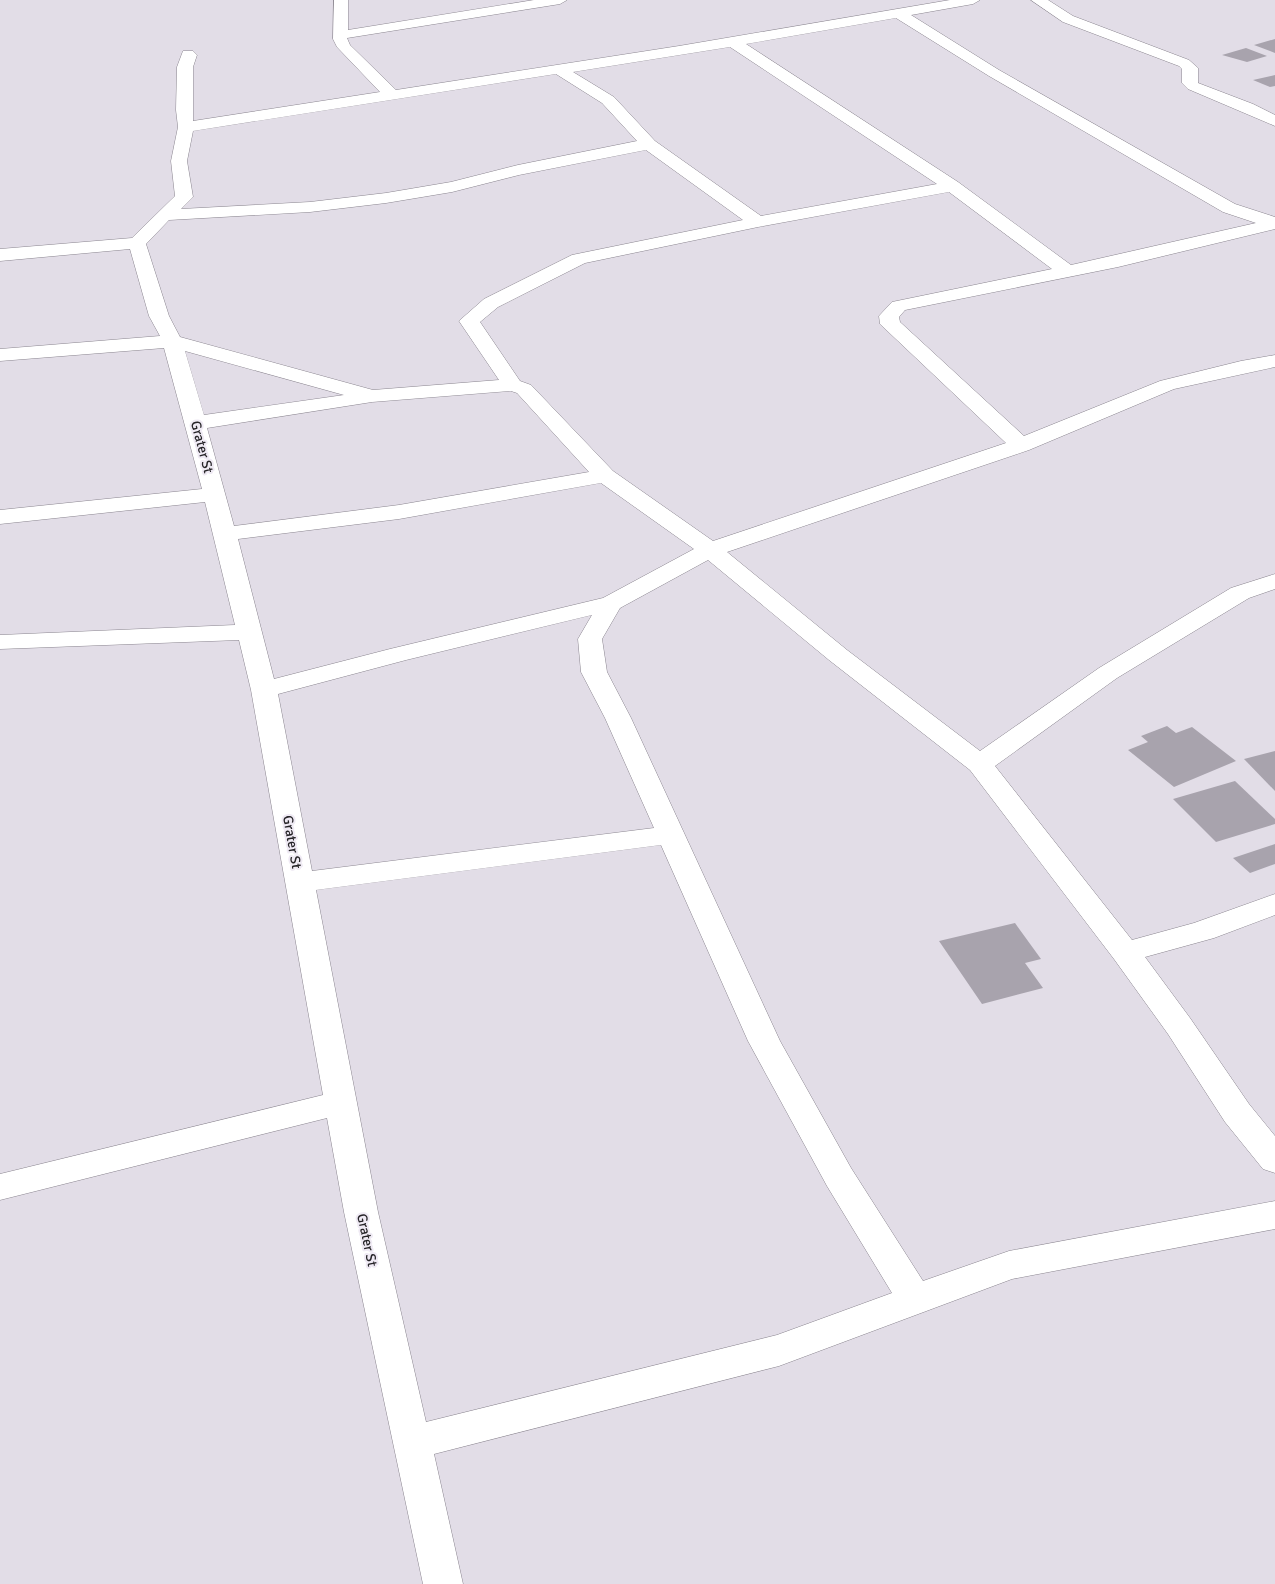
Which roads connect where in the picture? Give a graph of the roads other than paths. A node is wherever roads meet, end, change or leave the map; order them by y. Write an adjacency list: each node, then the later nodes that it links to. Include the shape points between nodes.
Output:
1 (340, 0): 6 (street)
2 (560, 0): 6 (street)
3 (973, 0): 5 (street)
4 (1038, 0): 11 (street, via 1068,19 1184,63 1190,68 1193,86)
5 (899, 14): 7 (street); 17 (street, via 1229,208)
6 (341, 35): 10 (street, via 344,47)
7 (731, 41): 9 (street); 14 (street)
8 (188, 54): 12 (street, via 185,67)
9 (559, 70): 10 (street); 13 (street, via 608,100)
10 (390, 94): 12 (street)
11 (1275, 121)
12 (186, 126): 15 (street, via 179,161 184,197)
13 (649, 144): 15 (street, via 386,198 310,207); 16 (street)
14 (952, 186): 16 (street); 20 (street)
15 (164, 215): 18 (street)
16 (758, 222): 24 (street, via 579,259 491,304 469,321)
17 (1275, 224): 20 (street)
18 (137, 243): 19 (street); 21 (street, Grater St, via 159,316)
19 (0, 255)
20 (1067, 272): 27 (street, via 899,306 888,316 890,324)
21 (172, 341): 22 (street); 25 (street); 26 (street, Grater St)
22 (0, 355)
23 (1275, 361): 27 (street, via 1167,384)
24 (513, 386): 25 (street); 28 (street, via 524,389)
25 (372, 396): 26 (street)
26 (195, 423): 29 (street, Grater St)
27 (1021, 445): 32 (street)
28 (605, 476): 31 (street, via 399,512); 32 (street)
29 (214, 494): 30 (street); 31 (street, Grater St)
30 (0, 517)
31 (225, 534): 35 (street, Grater St)
32 (710, 550): 34 (street); 38 (street, via 838,655)
33 (1275, 581): 38 (street, via 1240,593 1108,673)
34 (611, 603): 37 (street); 39 (street, via 590,639 594,672)
35 (250, 632): 36 (street); 37 (street, Grater St)
36 (0, 642)
37 (264, 690): 40 (street, Grater St)
38 (980, 764): 42 (street)
39 (670, 835): 40 (street); 47 (street, via 764,1041 839,1177)
40 (299, 882): 43 (street, Grater St)
41 (1275, 904): 42 (street, via 1203,931)
42 (1125, 952): 44 (street, via 1237,1113)
43 (339, 1103): 45 (street); 48 (street, Grater St)
44 (1275, 1160)
45 (0, 1187)
46 (1275, 1215): 47 (street, via 1009,1265)
47 (915, 1299): 48 (street, via 779,1350)
48 (412, 1443): 49 (street, Grater St)
49 (443, 1584)

